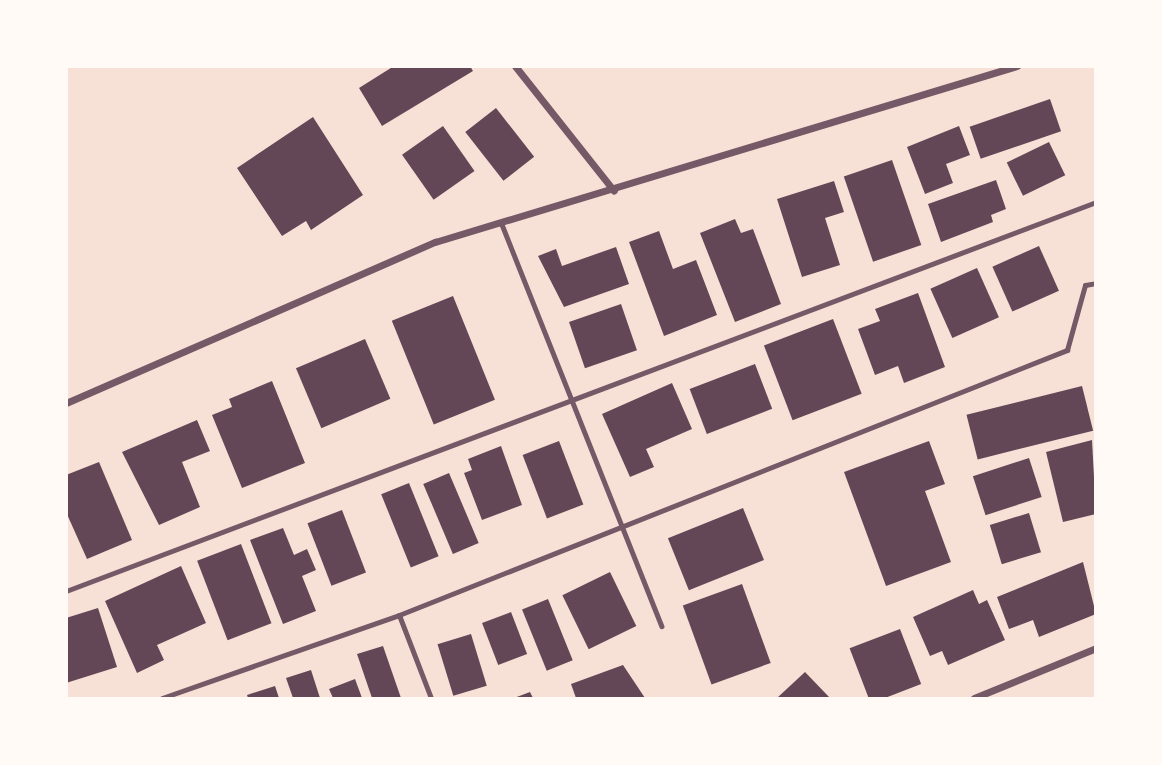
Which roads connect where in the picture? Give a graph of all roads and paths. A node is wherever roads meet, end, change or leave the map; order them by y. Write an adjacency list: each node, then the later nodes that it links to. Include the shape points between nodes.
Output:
1 (515, 66): 3 (street)
2 (1017, 66): 3 (street)
3 (614, 191): 5 (street)
4 (1096, 202): 7 (lane)
5 (501, 223): 7 (lane); 8 (street, via 435,242)
6 (1096, 283): 9 (lane, via 1085,285 1068,350)
7 (572, 400): 9 (lane); 10 (lane)
8 (66, 403)
9 (621, 524): 11 (lane); 12 (lane)
10 (66, 590)
11 (399, 615): 14 (lane); 15 (lane)
12 (661, 626)
13 (1096, 648): 16 (street)
14 (162, 698)
15 (431, 698)
16 (974, 698)

